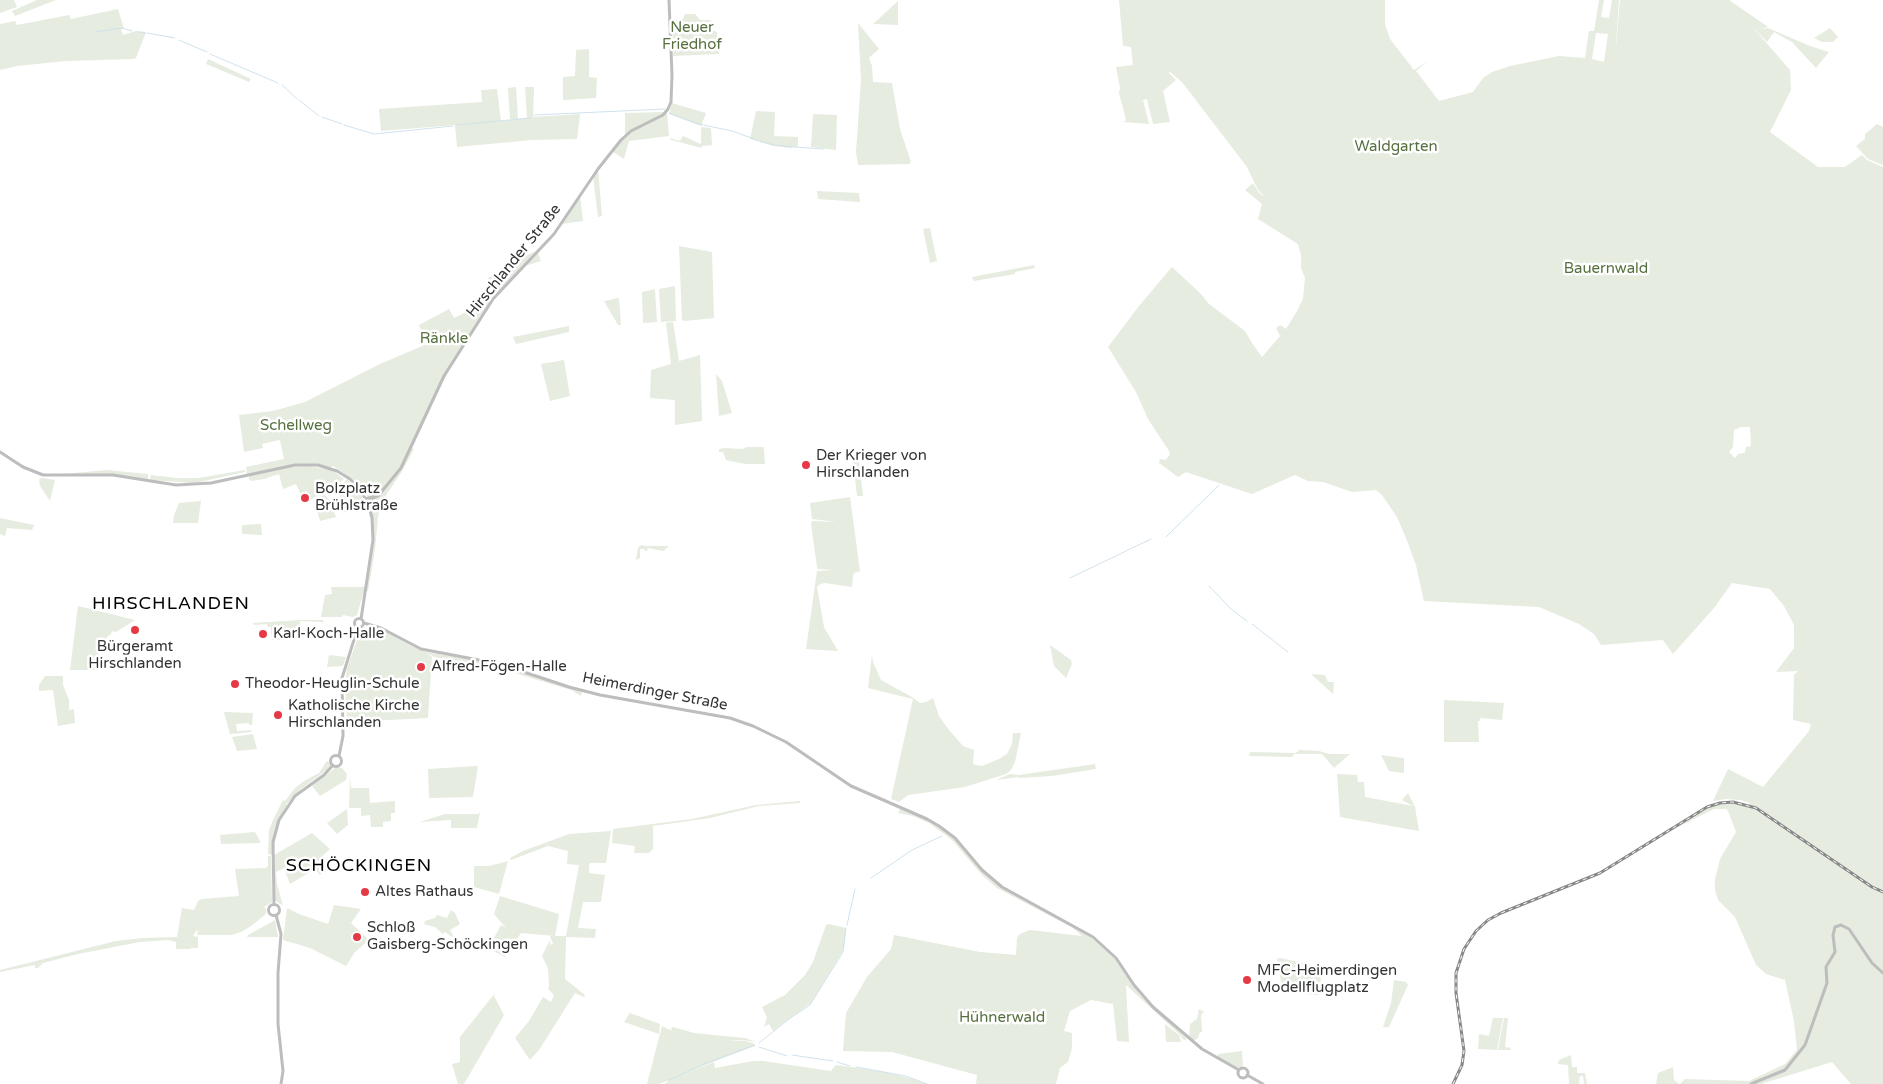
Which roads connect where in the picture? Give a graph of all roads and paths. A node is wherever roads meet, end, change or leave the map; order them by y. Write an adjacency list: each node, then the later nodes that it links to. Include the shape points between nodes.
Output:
1 (669, 0): 3 (main road, Hirschlander Straße, via 672,75 668,109 663,115 630,131 621,140 554,234 494,299 444,376 401,468)
2 (0, 452): 5 (main road, via 43,475 114,476 172,485 211,483 300,464 323,466 345,475)
3 (380, 494): 4 (main road); 5 (main road)
4 (374, 499): 5 (main road); 6 (main road)
5 (367, 500): 6 (main road)
6 (371, 512): 7 (main road, via 373,540)
7 (361, 619): 8 (main road); 9 (main road, via 355,622)
8 (364, 623): 9 (main road); 15 (main road, Heimerdinger Straße, via 432,652 500,664 595,694 740,721 794,746 851,786 944,829 986,874 1004,888 1094,937 1116,958 1153,1007 1202,1049)
9 (358, 627): 10 (main road, via 343,674 343,736)
10 (339, 756): 11 (main road, via 332,758); 11 (main road, via 341,764)
11 (333, 765): 12 (main road, via 295,796 279,820 273,842)
12 (274, 904): 13 (main road, via 279,909); 13 (main road, via 269,911)
13 (276, 914): 17 (main road, via 281,934 278,1024)
14 (1883, 973): 19 (main road, via 1872,963 1849,929 1841,925 1835,928 1834,952 1826,967 1827,983 1805,1045 1785,1070)
15 (1239, 1070): 16 (main road, via 1240,1077); 16 (main road, via 1246,1068)
16 (1247, 1075): 18 (main road)
17 (281, 1084)
18 (1263, 1084)
19 (1751, 1084)

